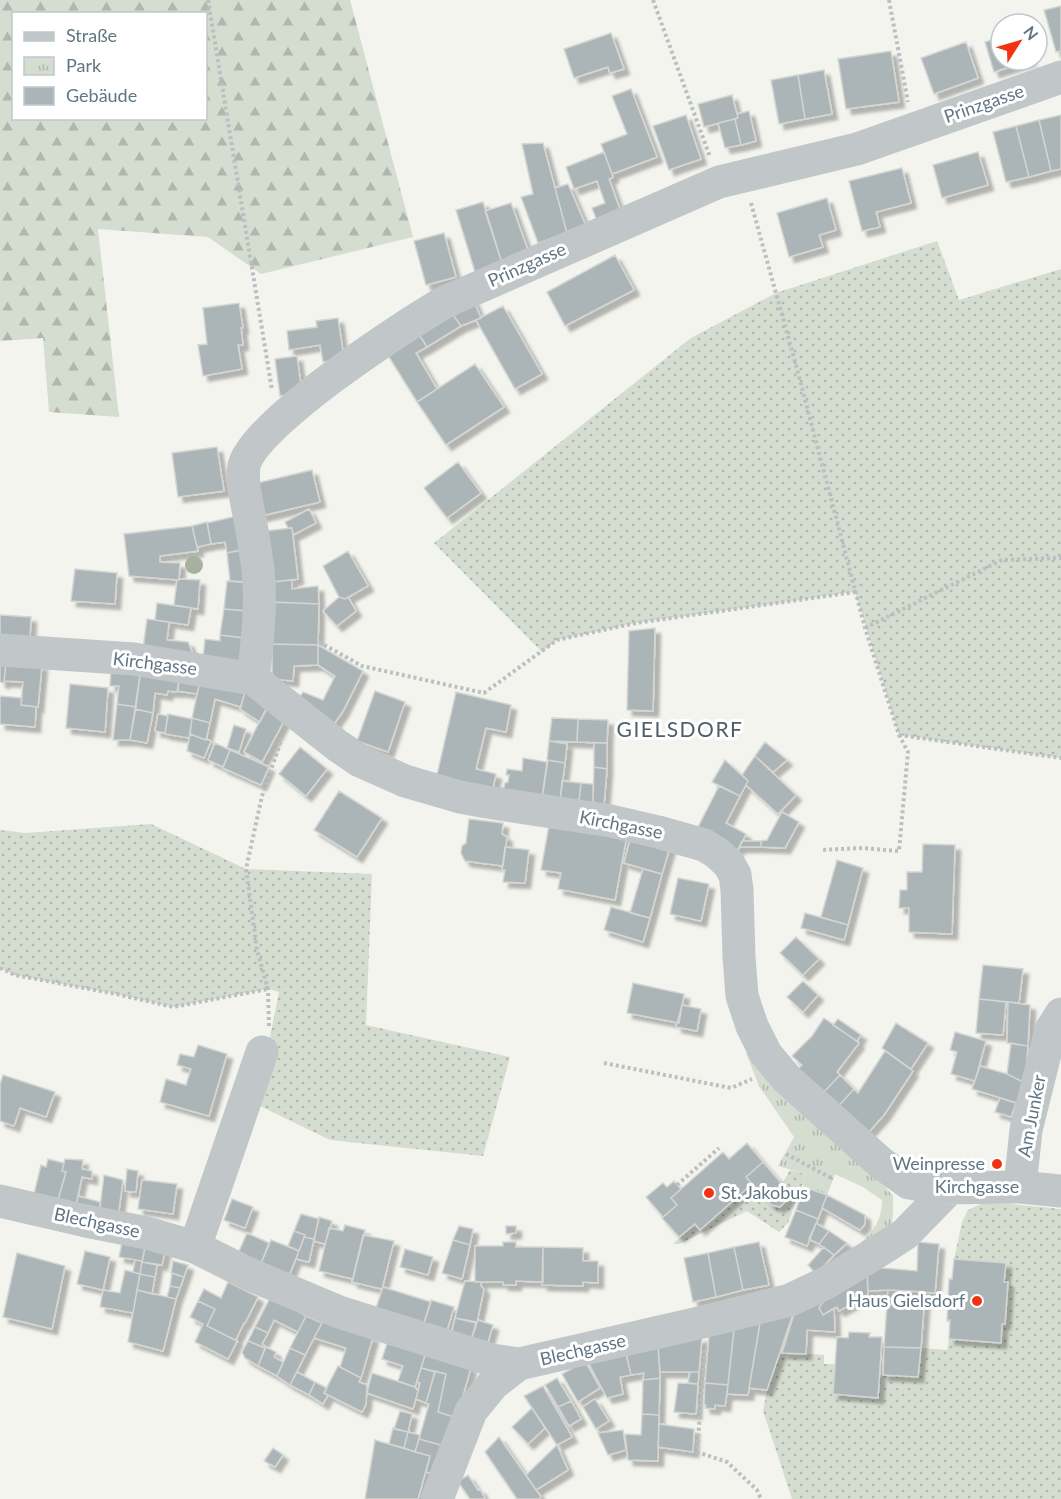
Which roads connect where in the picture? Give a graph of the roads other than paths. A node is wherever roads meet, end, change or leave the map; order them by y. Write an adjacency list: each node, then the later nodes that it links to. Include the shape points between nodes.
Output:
1 (1061, 77): 3 (street, Prinzgasse, via 857,149 731,179 447,301 376,345 278,422 249,453 243,482 258,573)
2 (0, 650): 3 (street, Kirchgasse, via 134,659)
3 (253, 679): 6 (street, Kirchgasse, via 360,761 405,781 460,797 658,831 691,840 717,853 735,875 742,996 766,1054 787,1079 895,1175 919,1186)
4 (1061, 1014): 7 (street, Am Junker, via 1051,1030 1026,1130)
5 (262, 1052): 10 (street)
6 (951, 1187): 7 (street, Kirchgasse); 11 (street, Blechgasse, via 904,1234 865,1261 790,1300)
7 (1020, 1187): 8 (street, Kirchgasse)
8 (1061, 1191)
9 (0, 1201): 10 (street, Blechgasse)
10 (195, 1247): 11 (street, Blechgasse, via 339,1312 492,1360)
11 (519, 1364): 12 (street, via 493,1384 471,1412)
12 (437, 1499)

